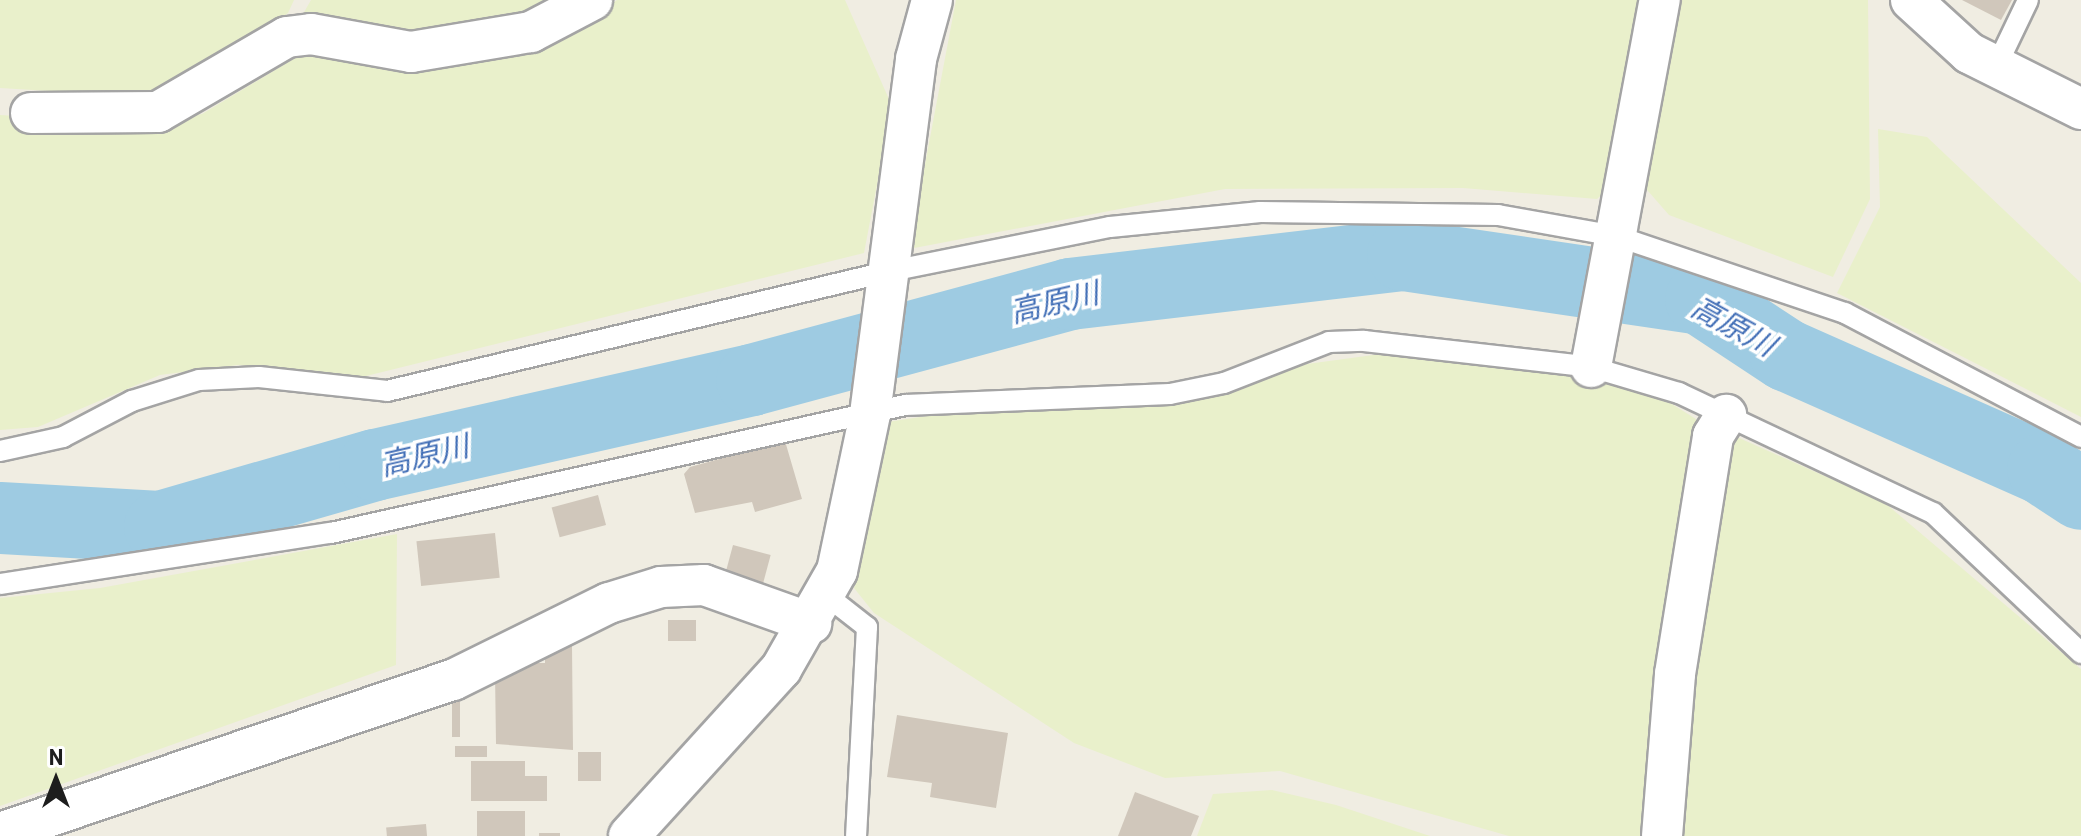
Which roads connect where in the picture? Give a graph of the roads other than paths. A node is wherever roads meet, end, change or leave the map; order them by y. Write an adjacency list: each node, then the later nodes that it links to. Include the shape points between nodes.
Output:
1 (592, 0): 8 (street, via 531,32 411,52 322,35 287,37 158,112)
2 (932, 0): 10 (street, via 916,59)
3 (1660, 0): 9 (street)
4 (1911, 0): 6 (street)
5 (2028, 0): 6 (lane)
6 (1995, 69): 7 (street)
7 (2081, 109)
8 (31, 113)
9 (1616, 236): 10 (lane, via 1498,215 1260,212 1110,227); 11 (street); 14 (lane, via 1845,313)
10 (885, 277): 12 (street); 15 (lane, via 387,391 259,377 199,380 132,401 63,437)
11 (1591, 367): 12 (lane, via 1329,342 1224,383 1170,394); 13 (lane)
12 (870, 406): 16 (lane, via 347,530); 17 (street, via 837,571)
13 (1726, 415): 18 (lane, via 1933,513); 22 (street, via 1713,436 1675,674)
14 (2081, 437)
15 (0, 451)
16 (0, 584)
17 (818, 609): 19 (street, via 704,585 661,587 609,603 453,680); 20 (street, via 781,669); 21 (lane, via 867,627)
18 (2081, 653)
19 (0, 833)
20 (629, 836)
21 (856, 836)
22 (1662, 836)

